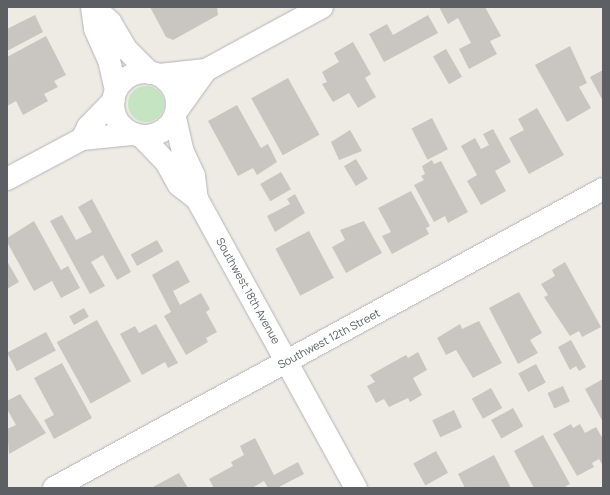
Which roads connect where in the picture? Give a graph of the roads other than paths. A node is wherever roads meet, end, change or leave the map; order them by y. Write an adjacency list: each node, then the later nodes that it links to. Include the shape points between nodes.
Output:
1 (92, 7): 4 (street, via 110,22 126,49); 5 (street, via 95,29 109,60)
2 (322, 7): 3 (street)
3 (206, 70): 4 (street); 6 (street)
4 (155, 74): 5 (street, via 130,76); 6 (street, via 174,89)
5 (115, 95): 7 (street, via 117,120); 8 (street, via 88,127)
6 (176, 113): 7 (street, via 161,133); 11 (street, Southwest 18th Avenue, via 179,141 194,176)
7 (136, 135): 8 (street); 11 (street, Southwest 18th Avenue, via 166,162 180,185)
8 (82, 139): 9 (street)
9 (7, 180)
10 (603, 189): 12 (street, Southwest 12th Street)
11 (198, 199): 12 (street, Southwest 18th Avenue)
12 (286, 362): 13 (street, Southwest 12th Street); 14 (street, Southwest 18th Avenue)
13 (54, 488)
14 (356, 488)

